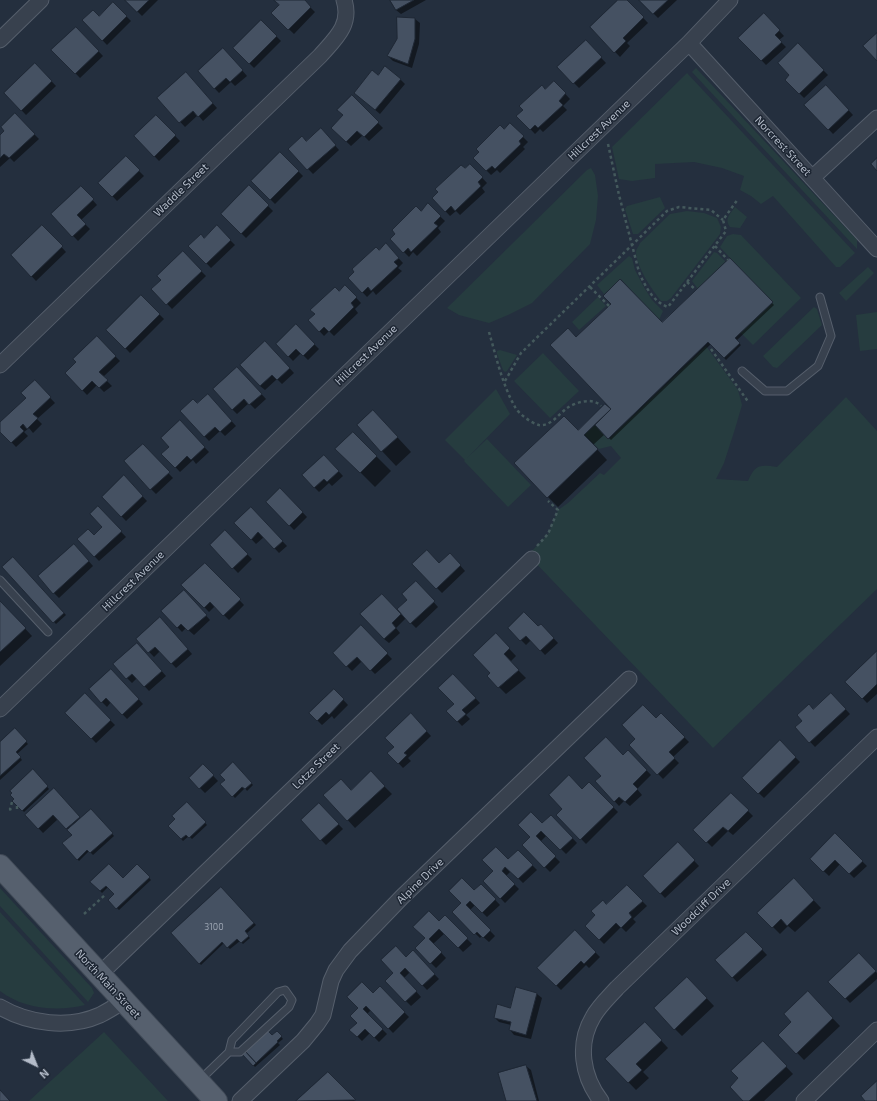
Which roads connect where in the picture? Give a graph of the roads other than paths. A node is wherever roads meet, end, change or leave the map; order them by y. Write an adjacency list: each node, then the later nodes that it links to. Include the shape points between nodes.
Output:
1 (41, 0): 4 (street)
2 (730, 0): 5 (street, Hillcrest Avenue)
3 (345, 3): 10 (street, Waddle Street, via 346,18 342,29 320,56)
4 (0, 40)
5 (688, 44): 7 (street, Norcrest Street); 16 (street, Hillcrest Avenue)
6 (877, 118): 7 (street)
7 (812, 178): 8 (street, Norcrest Street)
8 (877, 249)
9 (820, 297): 11 (lane, via 831,336 818,366 787,391 766,391)
10 (0, 365)
11 (742, 371)
12 (533, 554): 19 (street, Lotze Street)
13 (0, 580): 14 (lane)
14 (48, 632)
15 (629, 679): 26 (street, Alpine Drive, via 402,897 350,951 330,981 323,1015 318,1024)
16 (0, 709)
17 (877, 738): 27 (street, Woodcliff Drive, via 601,1006 588,1026 583,1050 586,1074)
18 (0, 866): 19 (main road, North Main Street)
19 (100, 974): 20 (main road, North Main Street)
20 (124, 1001): 21 (street, via 85,1020 52,1023 23,1018); 24 (main road, North Main Street)
21 (0, 1007)
22 (877, 1030): 28 (street)
23 (229, 1052): 23 (lane, via 232,1040 278,992 285,990 292,1000 289,1007 240,1052); 24 (lane)
24 (198, 1081): 25 (main road, North Main Street)
25 (216, 1101)
26 (240, 1101)
27 (601, 1101)
28 (804, 1101)

